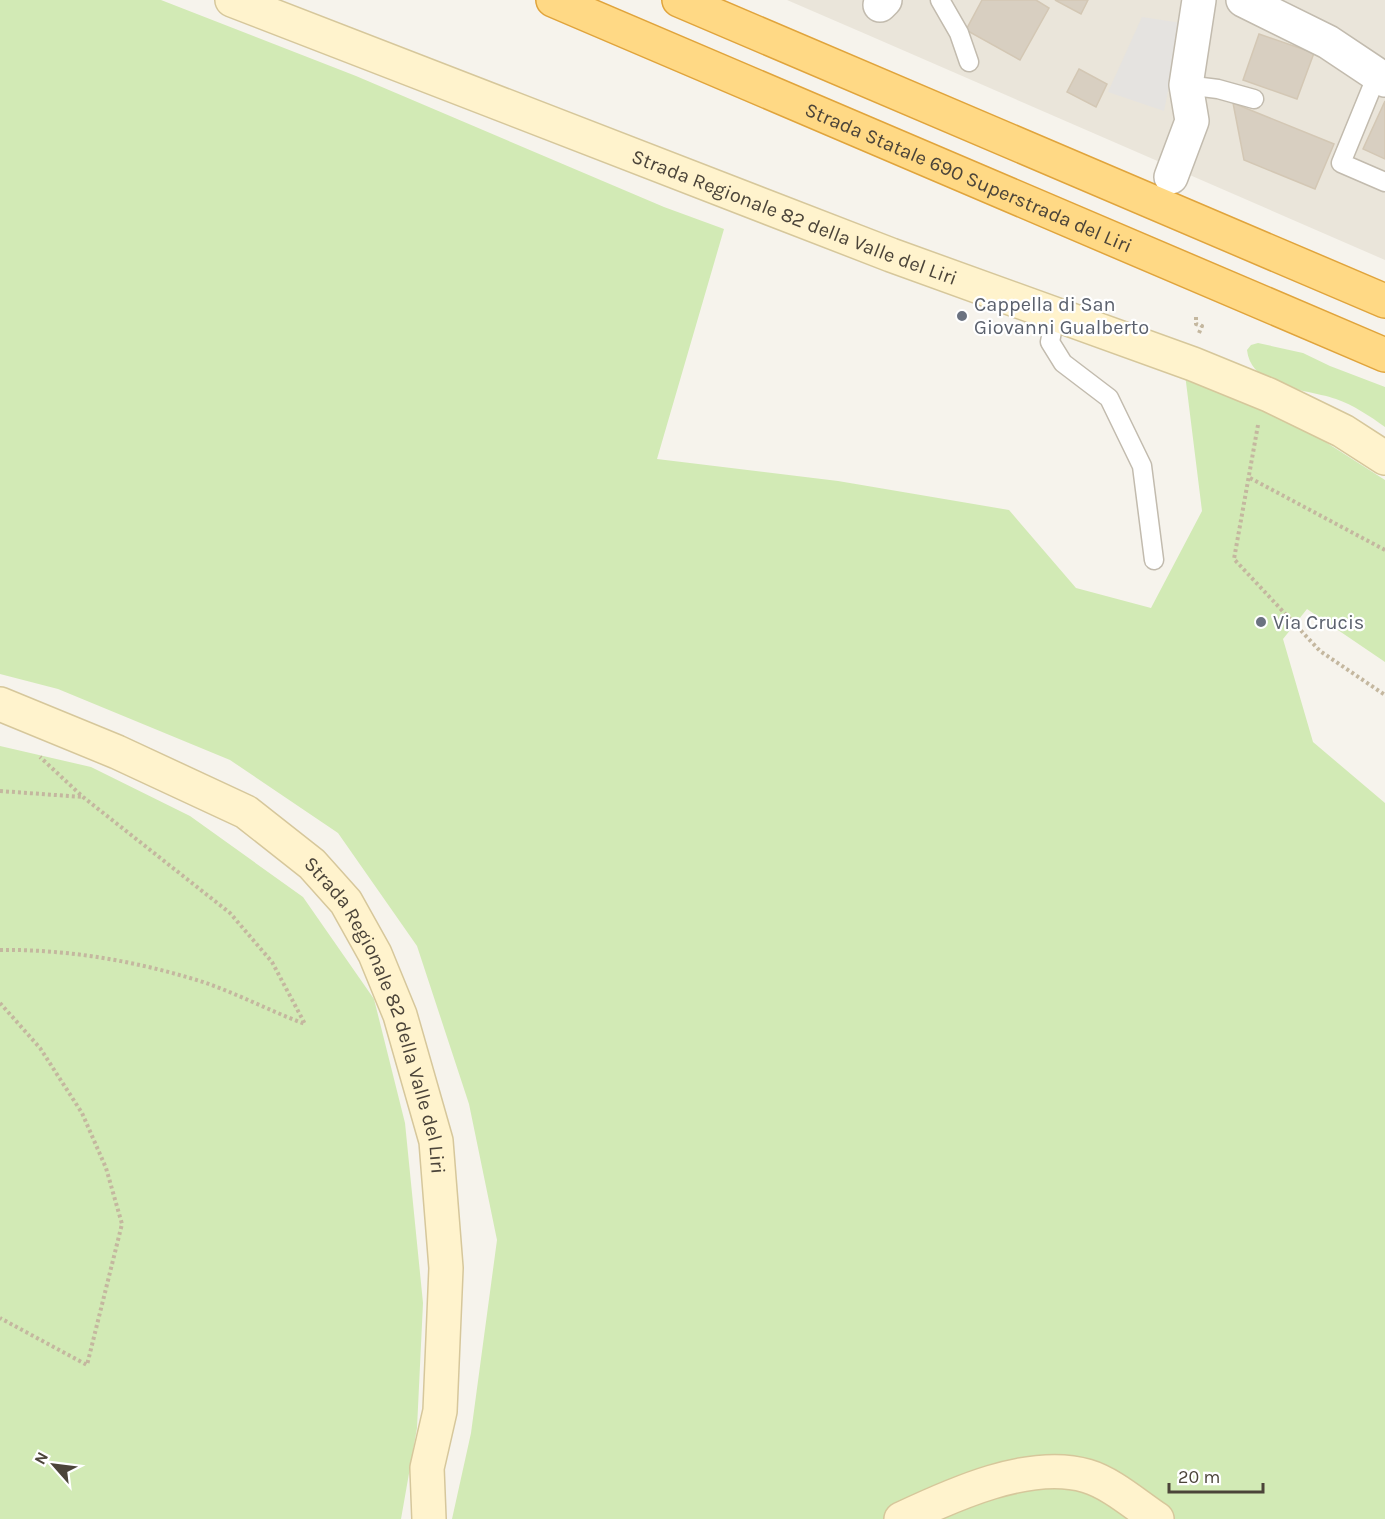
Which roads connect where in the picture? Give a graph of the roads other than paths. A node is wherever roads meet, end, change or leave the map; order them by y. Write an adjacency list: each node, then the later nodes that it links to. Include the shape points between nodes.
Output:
1 (232, 0): 14 (main road, Strada Regionale 82 della Valle del Liri)
2 (553, 0): 15 (highway, Strada Statale 690 Superstrada del Liri)
3 (679, 0): 13 (highway)
4 (940, 0): 7 (lane, via 959,33)
5 (1199, 0): 9 (street)
6 (1242, 0): 8 (street, via 1328,42)
7 (969, 62)
8 (1381, 78): 12 (lane, via 1341,163)
9 (1186, 85): 10 (lane); 11 (street, via 1192,121)
10 (1254, 99)
11 (1171, 177)
12 (1385, 182)
13 (1385, 301)
14 (1055, 315): 16 (main road, Strada Regionale 82 della Valle del Liri, via 1269,395 1343,431); 17 (lane, via 1050,342 1063,363 1109,398 1142,466)
15 (1385, 355)
16 (1385, 458)
17 (1154, 560)
18 (0, 704): 19 (main road, Strada Regionale 82 della Valle del Liri, via 117,752 246,812 312,864 346,902 375,954 400,1015 436,1141 446,1268 440,1411 427,1468)
19 (429, 1519)
20 (901, 1519): 21 (main road, via 1001,1480 1041,1472 1088,1476)
21 (1157, 1519)

